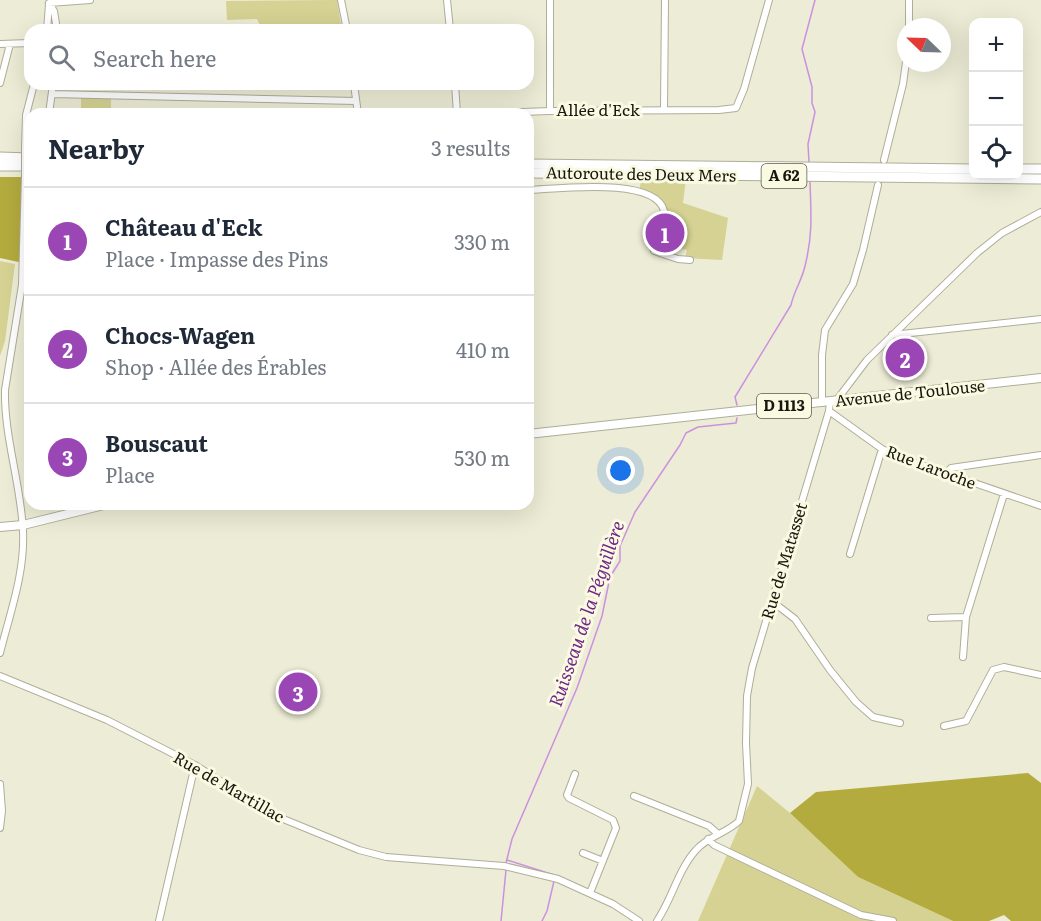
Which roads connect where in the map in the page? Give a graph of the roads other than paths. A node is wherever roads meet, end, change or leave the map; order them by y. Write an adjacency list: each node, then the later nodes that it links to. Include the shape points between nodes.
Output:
1 (90, 0): 8 (street)
2 (341, 0): 12 (street)
3 (447, 0): 13 (street)
4 (550, 0): 30 (street)
5 (665, 0): 29 (street)
6 (769, 0): 29 (street, Allée d'Eck, via 736,108)
7 (909, 0): 9 (street)
8 (49, 1): 10 (street); 11 (street)
9 (909, 18)
10 (47, 24)
11 (56, 24)
12 (346, 24)
13 (449, 24)
14 (24, 43): 16 (street)
15 (0, 44): 16 (street)
16 (10, 44): 18 (street)
17 (905, 72): 34 (street)
18 (0, 83)
19 (33, 90): 25 (street)
20 (52, 90): 23 (street)
21 (355, 90): 24 (street)
22 (456, 90): 28 (street)
23 (52, 94): 24 (street); 26 (street)
24 (356, 101): 27 (street)
25 (29, 108)
26 (50, 108)
27 (357, 108)
28 (457, 108)
29 (664, 110): 30 (street, Allée d'Eck)
30 (550, 111): 31 (street, Allée d'Eck)
31 (534, 112)
32 (24, 153): 33 (highway)
33 (0, 157)
34 (884, 160)
35 (534, 164): 38 (highway, Autoroute des Deux Mers / A 62)
36 (0, 166): 37 (highway)
37 (24, 166)
38 (969, 169)
39 (1023, 169): 40 (highway)
40 (1041, 169)
41 (534, 172): 42 (highway, Autoroute des Deux Mers / A 62)
42 (1041, 179)
43 (878, 185): 51 (street, via 853,284 825,330 822,355)
44 (534, 190): 46 (street, via 642,190 659,202 664,211 654,251)
45 (1041, 212): 49 (street, via 1002,233 977,253)
46 (690, 260)
47 (24, 265): 52 (street)
48 (1041, 320): 49 (street)
49 (892, 335): 51 (street)
50 (1041, 378): 51 (main road, Avenue de Toulouse / D 1113)
51 (829, 404): 53 (main road, Avenue de Toulouse / D 1113); 54 (street, Rue Laroche); 63 (street, Rue de Matasset)
52 (2, 407): 60 (street)
53 (534, 433)
54 (882, 448): 56 (street, Rue Laroche); 62 (street)
55 (1041, 455): 56 (street, via 951,468)
56 (946, 473): 57 (street, Rue Laroche)
57 (1004, 494): 58 (street, Rue Laroche); 64 (street)
58 (1041, 506)
59 (83, 510): 60 (main road)
60 (22, 525): 61 (main road); 66 (street, via 23,555)
61 (0, 527)
62 (850, 554)
63 (773, 602): 70 (street, via 795,619 856,702 873,717); 77 (street, Rue de Matasset, via 747,696 748,784 739,821)
64 (966, 617): 65 (street); 67 (street)
65 (931, 618)
66 (0, 653)
67 (963, 657)
68 (1041, 675): 71 (street, via 1004,667 993,670 966,721)
69 (0, 676): 72 (street, Rue de Martillac, via 107,720)
70 (900, 723)
71 (944, 726)
72 (195, 765): 81 (street, Rue de Martillac, via 276,816 359,850 386,857 504,866 558,879); 82 (street)
73 (575, 774): 80 (street, via 569,798 615,824 616,833)
74 (0, 784): 76 (street)
75 (634, 796): 77 (street, via 709,826)
76 (0, 828)
77 (718, 834): 78 (street, Rue de Matasset)
78 (708, 839): 84 (street, via 688,860); 85 (street, via 861,915)
79 (583, 853): 80 (street)
80 (603, 861): 81 (street)
81 (590, 893): 83 (street, Rue de Martillac)
82 (159, 921)
83 (639, 921)
84 (657, 921)
85 (893, 921)

